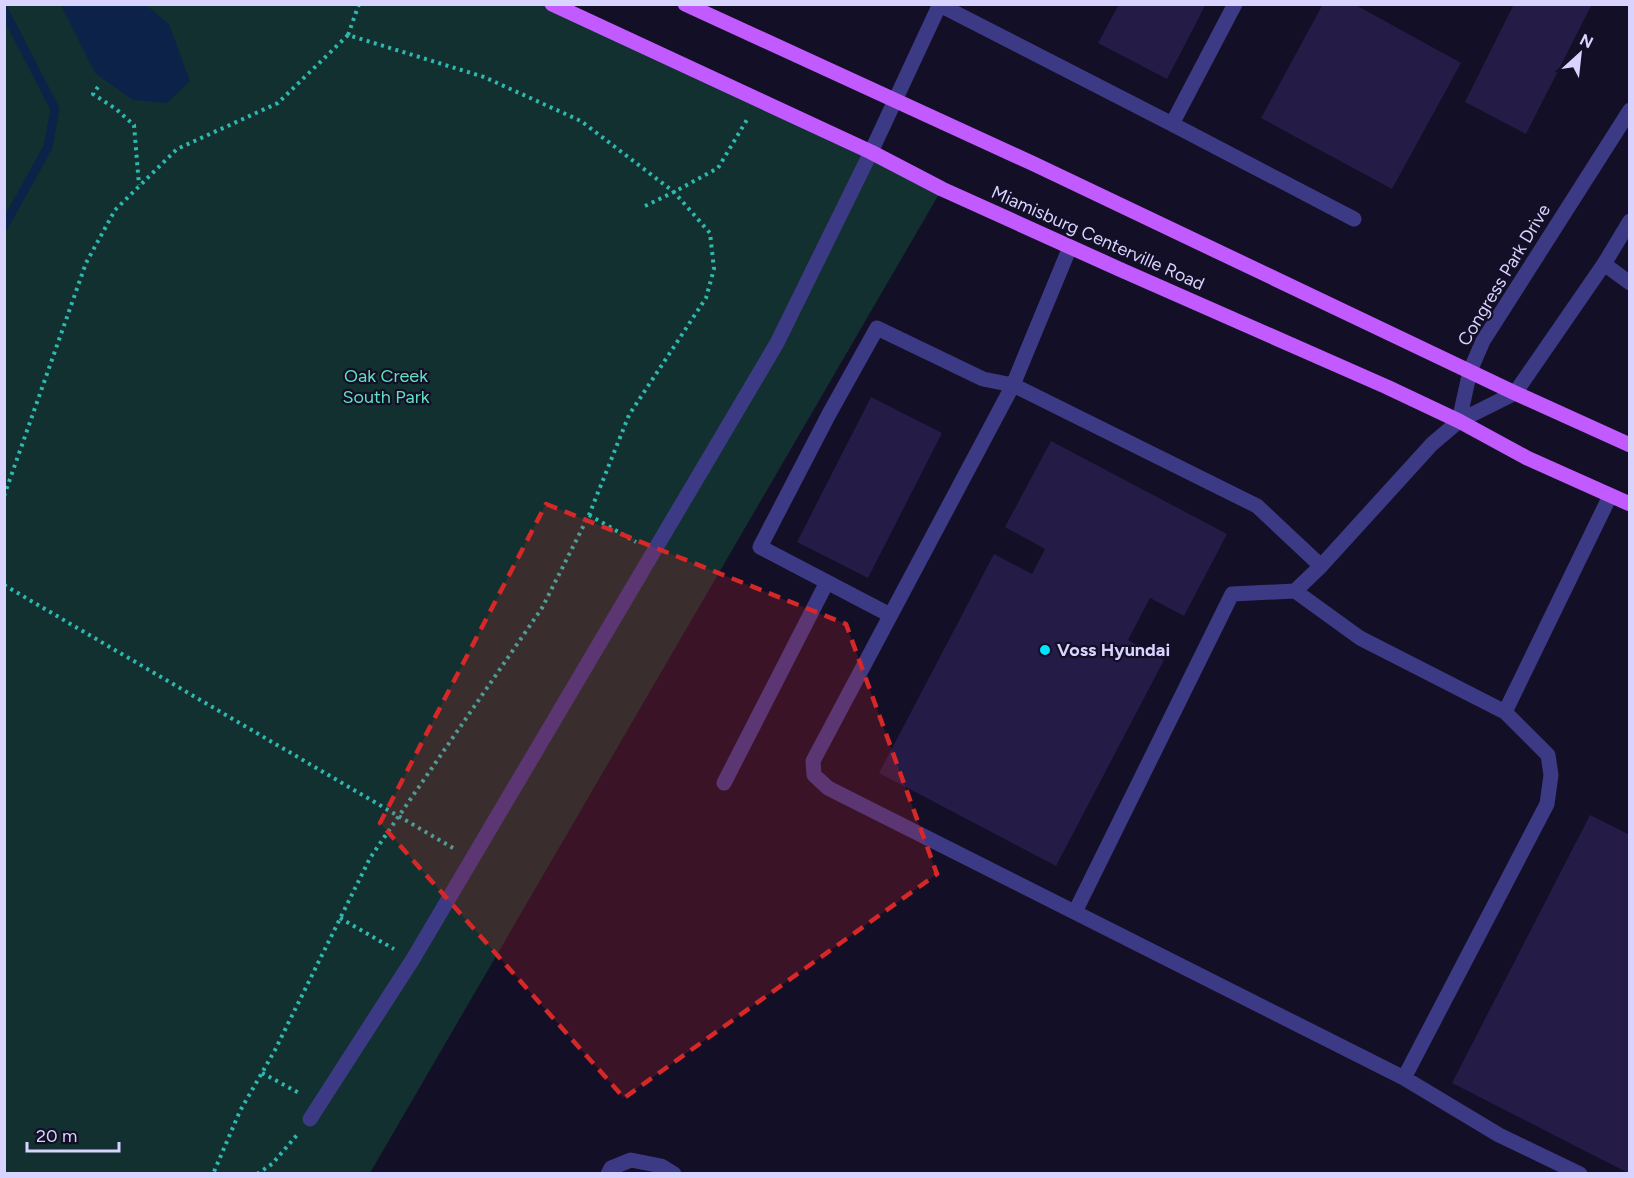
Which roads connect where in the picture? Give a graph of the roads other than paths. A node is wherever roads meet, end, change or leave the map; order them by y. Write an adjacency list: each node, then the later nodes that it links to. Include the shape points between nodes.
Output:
1 (552, 4): 8 (main road, Miamisburg Centerville Road)
2 (685, 4): 5 (main road, Miamisburg Centerville Road)
3 (1235, 4): 7 (street)
4 (939, 5): 5 (street); 7 (street)
5 (895, 101): 8 (street); 14 (main road, Miamisburg Centerville Road)
6 (1629, 110): 14 (street, Congress Park Drive, via 1483,341)
7 (1172, 124): 9 (street)
8 (871, 152): 11 (main road, Miamisburg Centerville Road); 29 (street, via 777,343 413,959)
9 (1354, 219)
10 (1629, 221): 12 (street)
11 (1070, 247): 15 (street); 17 (main road, Miamisburg Centerville Road)
12 (1604, 264): 13 (street); 16 (street)
13 (1629, 283)
14 (1470, 371): 16 (main road, Miamisburg Centerville Road); 17 (street, Congress Park Drive)
15 (1013, 386): 21 (street, via 1257,506); 22 (street, via 983,379 877,328 760,547); 24 (street)
16 (1515, 393): 17 (street); 18 (main road, Miamisburg Centerville Road)
17 (1459, 422): 19 (main road, Miamisburg Centerville Road); 21 (street, via 1432,444)
18 (1629, 445)
19 (1610, 496): 20 (main road, Miamisburg Centerville Road); 25 (street)
20 (1629, 504)
21 (1321, 566): 23 (street)
22 (827, 582): 24 (street); 26 (street)
23 (1295, 591): 25 (street, via 1360,638); 27 (street, via 1232,594)
24 (890, 615): 27 (street, via 813,760 814,775 828,788)
25 (1505, 712): 28 (street, via 1548,755 1551,775 1547,804)
26 (724, 783)
27 (1074, 912): 28 (street)
28 (1404, 1078): 32 (street, via 1499,1135)
29 (310, 1119)
30 (608, 1173): 31 (street, via 631,1160)
31 (674, 1173)
32 (1580, 1173)

